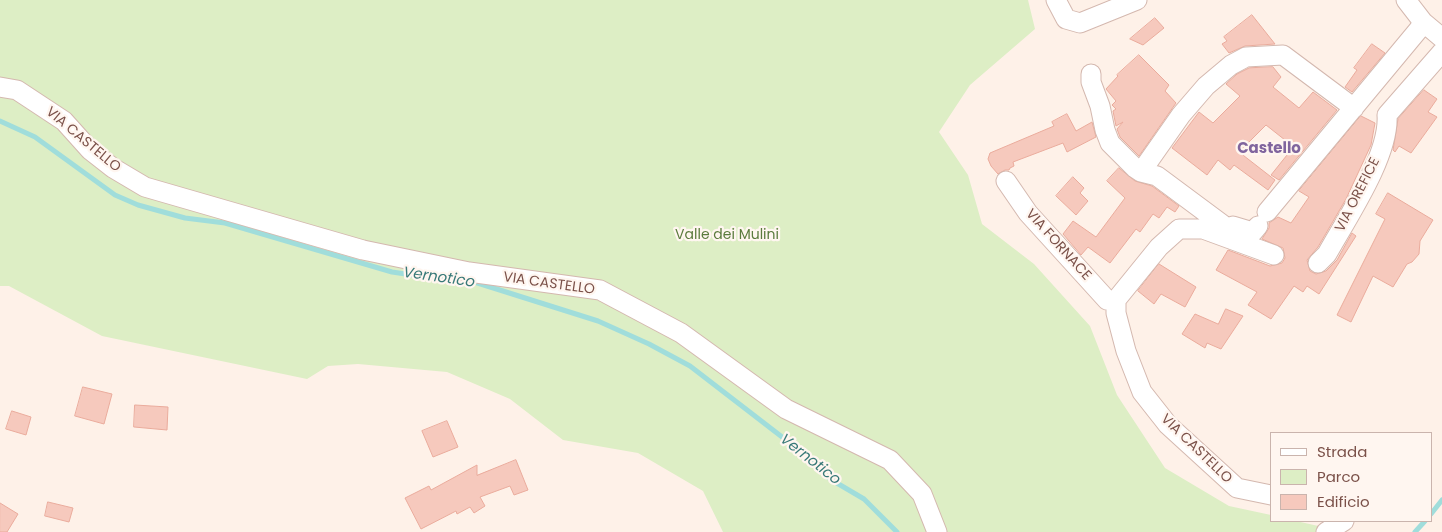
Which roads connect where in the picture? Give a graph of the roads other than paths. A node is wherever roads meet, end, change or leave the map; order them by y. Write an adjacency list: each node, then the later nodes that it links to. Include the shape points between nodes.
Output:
1 (1056, 0): 2 (street, via 1066,19 1080,23)
2 (1137, 0)
3 (1406, 0): 4 (street)
4 (1423, 22): 5 (street); 9 (street)
5 (1442, 38)
6 (1442, 52): 14 (street, VIA OREFICE, via 1387,115 1388,124 1374,168 1328,254)
7 (1090, 74): 10 (street, via 1110,143)
8 (0, 87): 18 (street, VIA CASTELLO, via 17,90 64,121 90,150 145,187 363,250 468,272 600,290 681,333 786,409 890,460 922,494)
9 (1354, 108): 10 (street, via 1283,55 1246,57 1206,86); 12 (street, via 1253,232 1233,226)
10 (1141, 172): 12 (street, via 1157,176)
11 (1006, 182): 15 (street, VIA FORNACE, via 1028,213 1107,300)
12 (1220, 230): 13 (street); 15 (street, via 1179,228 1159,247)
13 (1274, 255)
14 (1318, 263)
15 (1116, 300): 16 (street, VIA CASTELLO, via 1116,313 1126,351 1147,399 1168,425 1237,488)
16 (1270, 495)
17 (1342, 522): 19 (street)
18 (937, 532)
19 (1326, 532)

